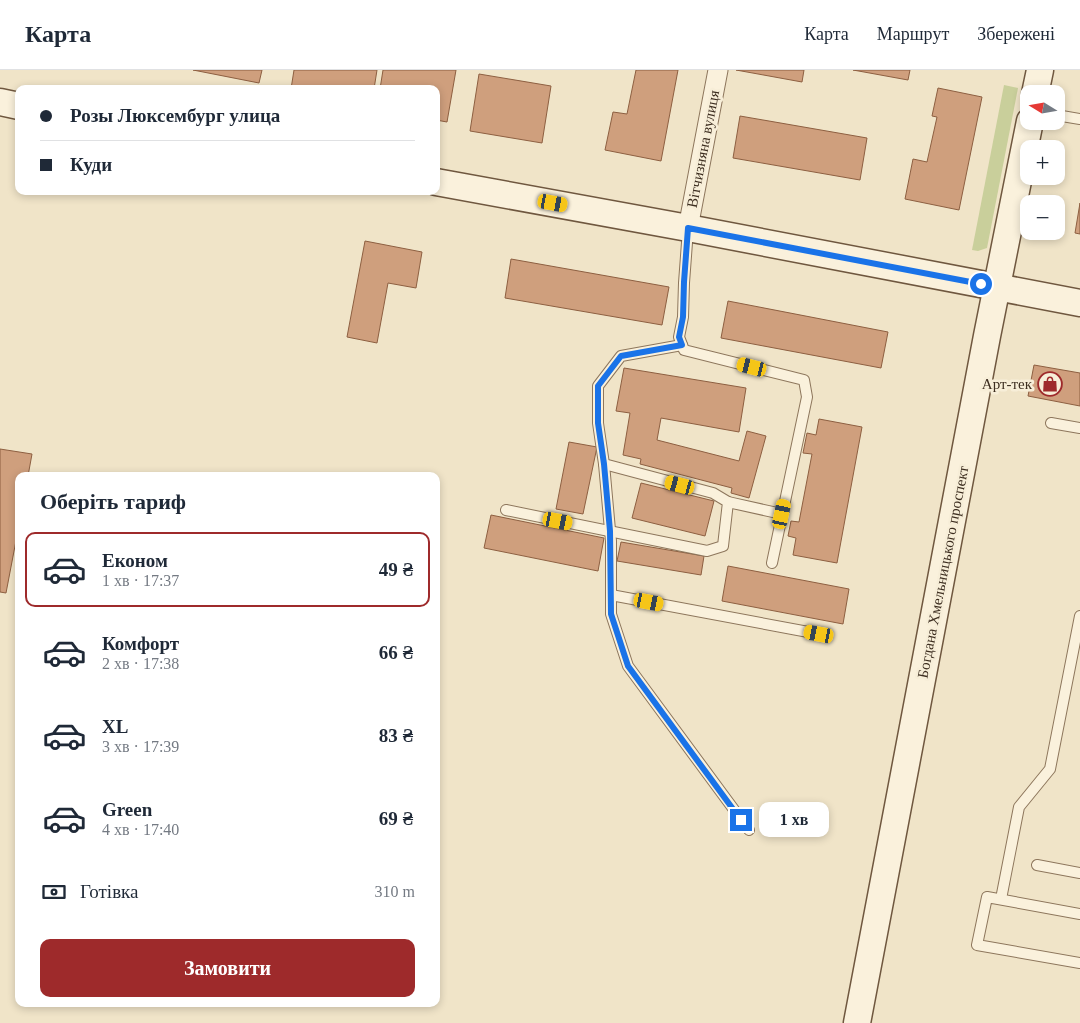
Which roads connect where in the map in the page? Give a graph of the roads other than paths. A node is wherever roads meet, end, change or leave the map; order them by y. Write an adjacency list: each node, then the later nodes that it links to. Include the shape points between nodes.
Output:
1 (718, 70): 10 (street, Вітчизняна вулиця)
2 (1040, 70): 3 (main road)
3 (1037, 85)
4 (0, 102): 5 (main road)
5 (15, 105)
6 (1065, 116): 7 (lane)
7 (1080, 119)
8 (1028, 130): 11 (main road, Богдана Хмельницького проспект)
9 (440, 183): 10 (main road)
10 (688, 228): 11 (main road); 13 (lane, via 679,337)
11 (997, 287): 12 (main road); 31 (main road, Богдана Хмельницького проспект)
12 (1080, 303)
13 (682, 345): 16 (lane, via 621,356 598,386 598,423); 19 (lane, via 684,350 804,380 807,397)
14 (1051, 423): 15 (lane)
15 (1080, 428)
16 (604, 464): 17 (lane, via 713,494); 20 (lane)
17 (728, 502): 19 (lane); 20 (lane, via 723,546 707,551)
18 (506, 510): 20 (lane)
19 (782, 514): 21 (lane)
20 (610, 531): 22 (lane)
21 (772, 563)
22 (611, 595): 24 (lane); 25 (lane, via 611,614 628,666)
23 (1080, 616): 28 (lane, via 1050,769 1019,807)
24 (819, 634)
25 (749, 830)
26 (1037, 866): 27 (lane)
27 (1080, 873)
28 (1001, 899): 29 (lane); 30 (lane, via 987,897 977,945)
29 (1080, 914)
30 (1080, 963)
31 (857, 1023)

